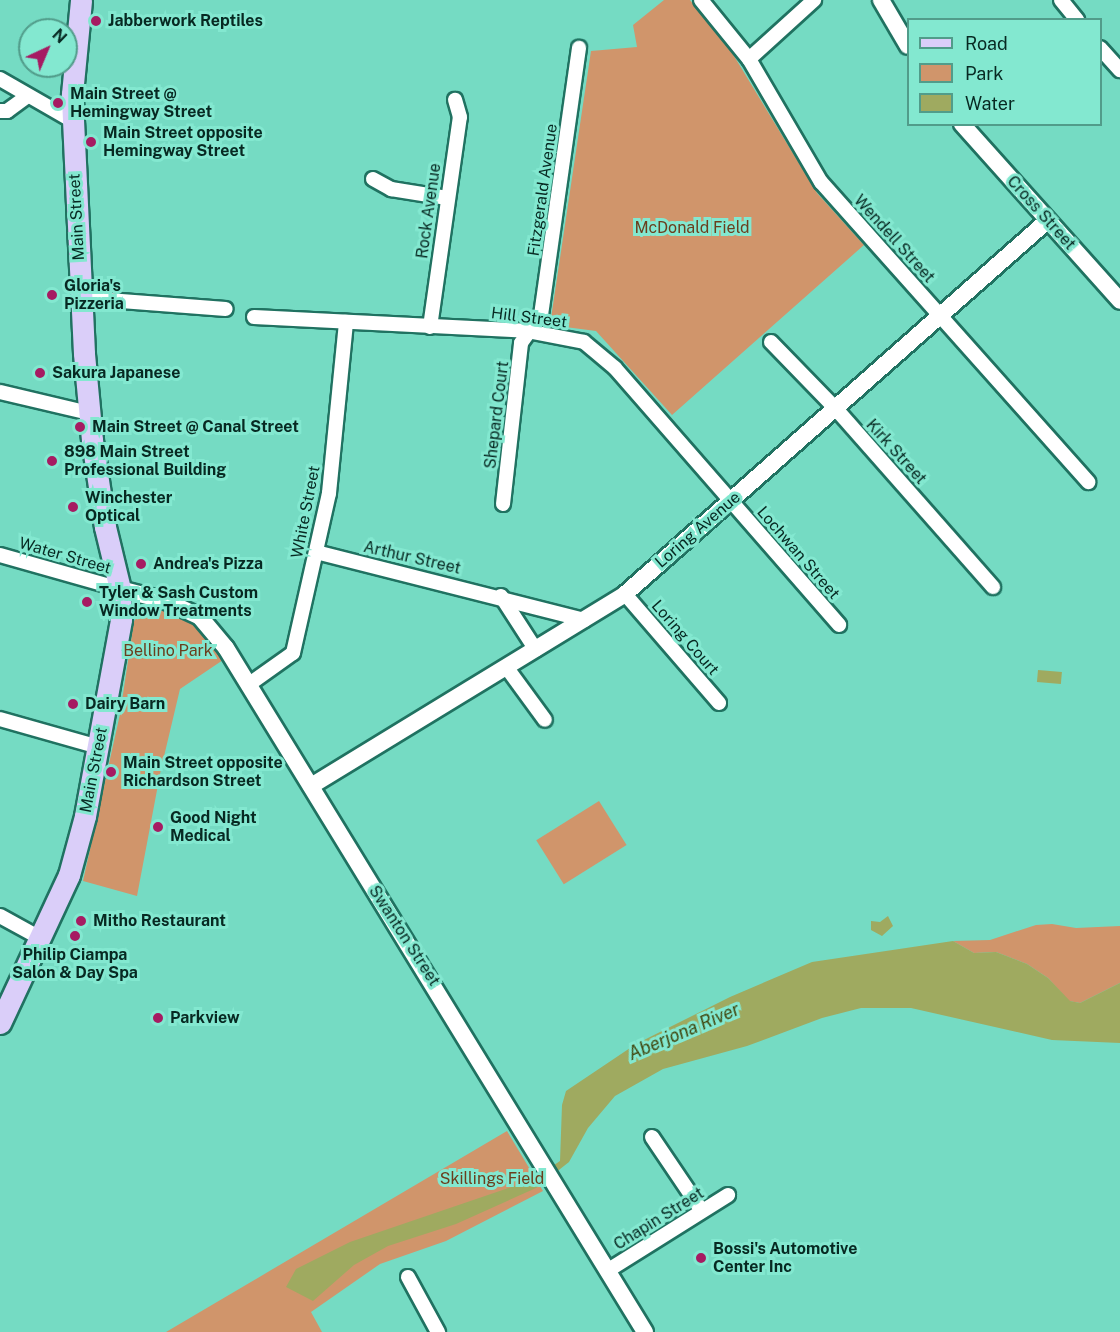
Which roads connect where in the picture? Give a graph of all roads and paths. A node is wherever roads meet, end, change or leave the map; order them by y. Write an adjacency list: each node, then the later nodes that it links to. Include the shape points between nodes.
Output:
1 (81, 0): 16 (main road, Main Street, via 74,58)
2 (701, 0): 10 (street, Wendell Street)
3 (814, 0): 10 (street)
4 (881, 0): 7 (street)
5 (1061, 0): 6 (street)
6 (1075, 18)
7 (907, 43)
8 (579, 48): 28 (street, Fitzgerald Avenue, via 541,315)
9 (1102, 49): 11 (street)
10 (749, 59): 24 (street, Wendell Street, via 821,182)
11 (1120, 70)
12 (0, 80): 13 (street)
13 (26, 97): 15 (street, via 8,111); 16 (street)
14 (455, 100): 19 (street, Rock Avenue, via 460,117)
15 (0, 111)
16 (73, 121): 21 (main road, Main Street)
17 (964, 126): 20 (street, Cross Street)
18 (373, 179): 19 (street, via 391,189)
19 (447, 198): 27 (street, Rock Avenue)
20 (1047, 221): 22 (street, Cross Street); 24 (street, Loring Avenue)
21 (82, 298): 23 (street); 32 (main road, Main Street)
22 (1120, 301)
23 (226, 309)
24 (942, 315): 31 (street, Loring Avenue); 33 (street, Wendell Street)
25 (254, 317): 26 (street, Hill Street)
26 (346, 322): 27 (street, Hill Street); 36 (street, White Street, via 329,493)
27 (430, 327): 28 (street, Hill Street)
28 (527, 331): 34 (street, Hill Street, via 584,342 615,368); 35 (street, Shepard Court, via 521,343)
29 (771, 342): 31 (street, Kirk Street)
30 (0, 392): 32 (street)
31 (837, 410): 34 (street, Loring Avenue); 38 (street, Kirk Street)
32 (89, 413): 39 (main road, Main Street, via 105,527)
33 (1088, 482)
34 (731, 501): 40 (street, Loring Avenue); 43 (street, Lochwan Street)
35 (503, 504)
36 (316, 552): 41 (street, Arthur Street); 46 (street, White Street, via 293,653)
37 (0, 555): 39 (street, Water Street)
38 (993, 587)
39 (120, 589): 46 (street, Swanton Street, via 166,601 200,617 226,648); 50 (main road, Main Street, via 121,619)
40 (625, 594): 42 (street, Loring Avenue); 47 (street, Loring Court)
41 (501, 596): 42 (street, Arthur Street); 44 (street)
42 (585, 620): 44 (street, Loring Avenue)
43 (839, 626)
44 (536, 650): 45 (street, Loring Avenue)
45 (507, 668): 49 (street); 51 (street, Loring Avenue)
46 (248, 685): 51 (street, Swanton Street)
47 (719, 703)
48 (0, 719): 50 (street)
49 (545, 720)
50 (99, 747): 53 (main road, Main Street, via 69,875)
51 (311, 786): 58 (street, Swanton Street)
52 (0, 916): 53 (street)
53 (42, 939): 54 (main road, Main Street)
54 (0, 1023)
55 (652, 1137): 57 (street)
56 (728, 1195): 57 (street, Chapin Street)
57 (702, 1211): 58 (street, Chapin Street)
58 (607, 1271): 61 (street, Swanton Street)
59 (408, 1277): 60 (street)
60 (438, 1332)
61 (645, 1332)

